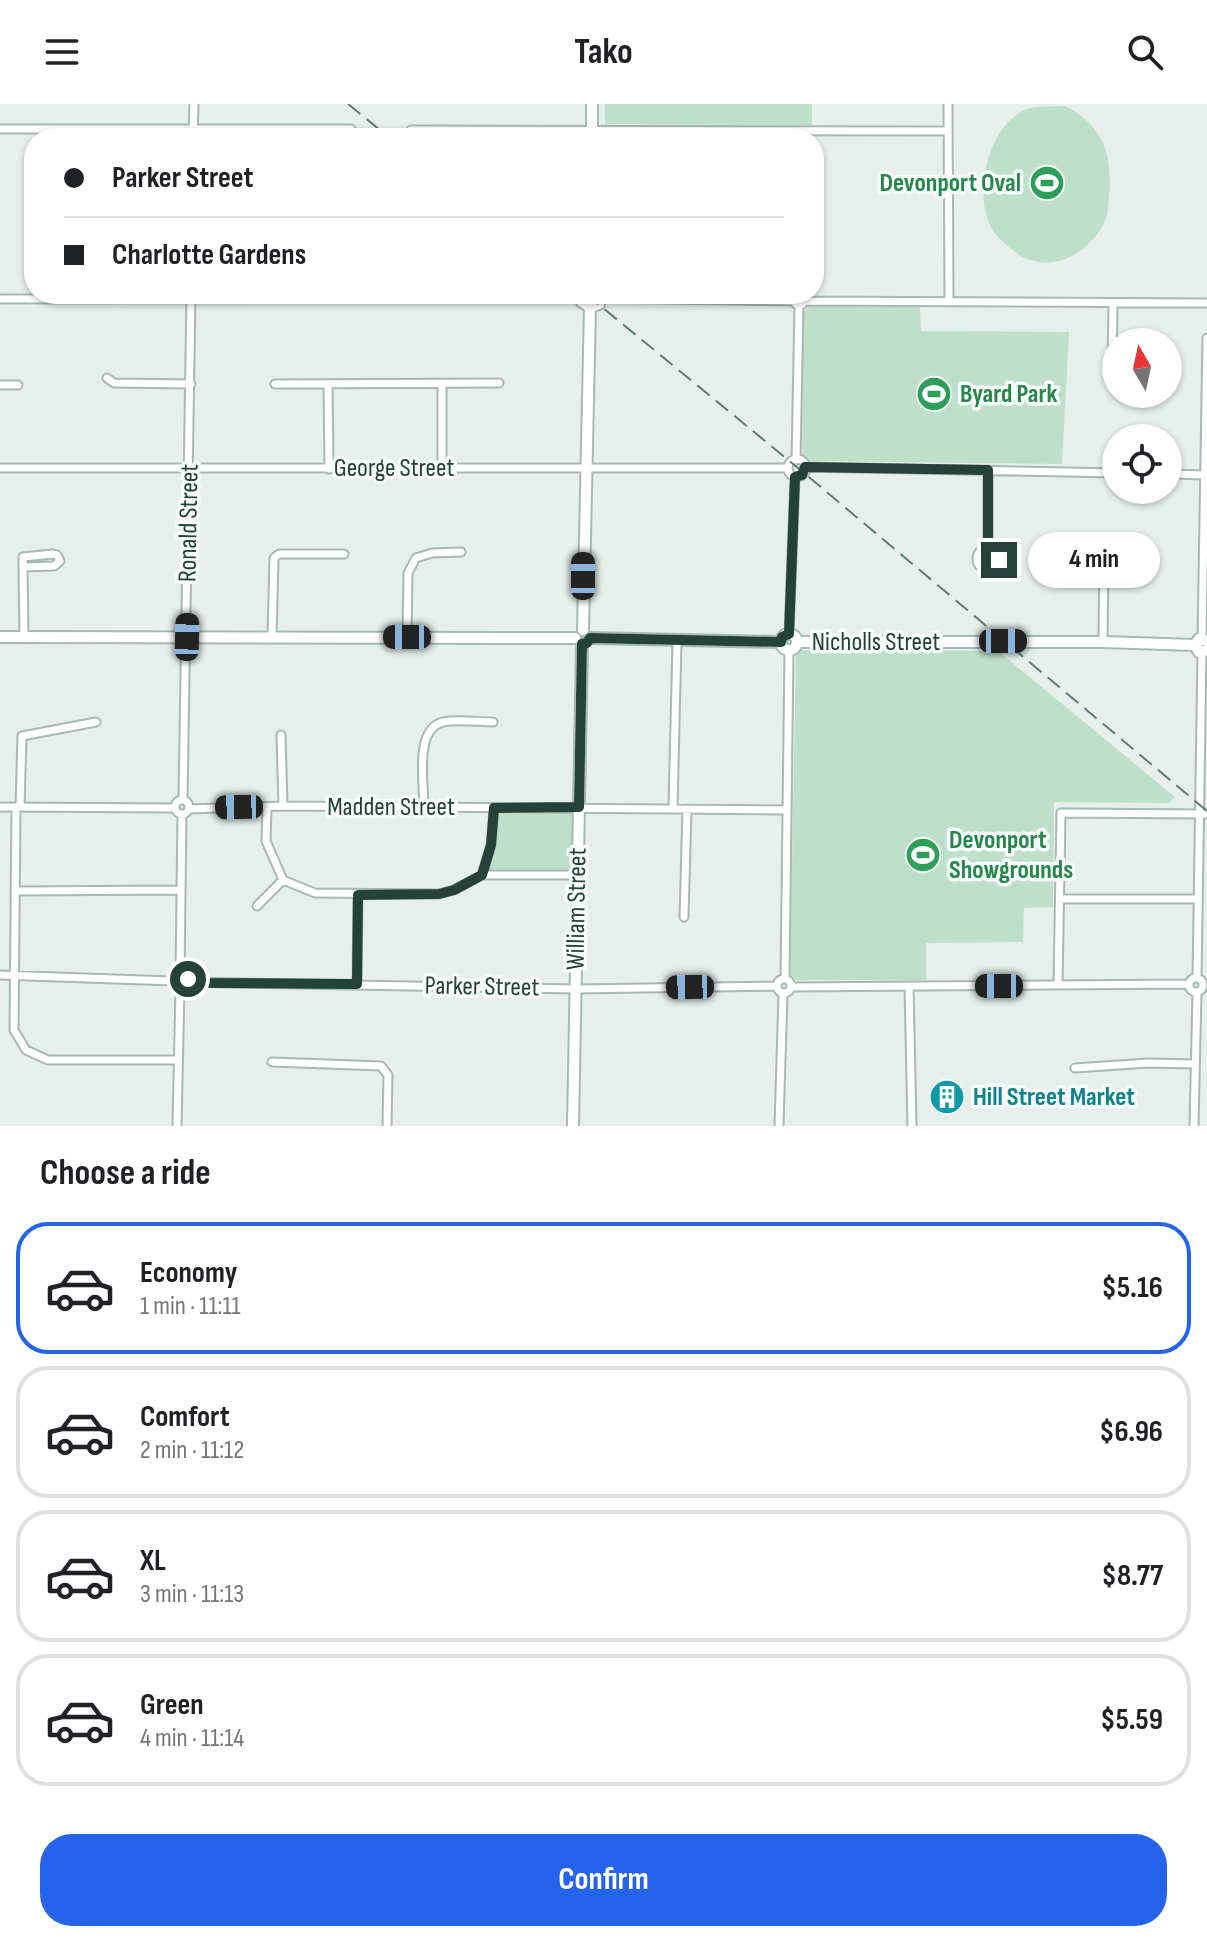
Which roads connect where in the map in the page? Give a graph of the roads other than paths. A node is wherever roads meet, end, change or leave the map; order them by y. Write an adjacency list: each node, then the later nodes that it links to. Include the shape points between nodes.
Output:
1 (194, 104): 4 (street)
2 (592, 104): 5 (street)
3 (948, 104): 8 (street)
4 (194, 128)
5 (592, 128)
6 (0, 129): 7 (street)
7 (24, 130)
8 (948, 131): 9 (street); 13 (street)
9 (824, 134)
10 (24, 297): 11 (street)
11 (0, 299)
12 (824, 300): 13 (street)
13 (949, 302): 19 (street)
14 (1207, 303): 19 (street)
15 (191, 304): 25 (street, Ronald Street)
16 (584, 304): 20 (street)
17 (597, 304): 20 (street)
18 (799, 304): 31 (street)
19 (1113, 304): 21 (street)
20 (590, 307): 33 (street, William Street)
21 (1113, 328)
22 (1207, 338): 42 (street)
23 (107, 378): 25 (street, via 114,383)
24 (499, 383): 28 (street)
25 (191, 384): 36 (street, Ronald Street)
26 (275, 384): 27 (street)
27 (328, 384): 28 (street); 38 (street)
28 (442, 384): 32 (street)
29 (0, 385): 30 (street)
30 (18, 385)
31 (796, 460): 34 (street); 37 (street)
32 (442, 467): 33 (street, George Street); 38 (street, George Street)
33 (585, 467): 37 (street, George Street); 54 (street, William Street)
34 (805, 467): 39 (street); 43 (street)
35 (0, 468): 36 (street, George Street)
36 (190, 468): 38 (street, George Street); 52 (street, Ronald Street)
37 (788, 468): 43 (street)
38 (329, 469)
39 (988, 470): 40 (street); 44 (street)
40 (1102, 473)
41 (1182, 474): 42 (street)
42 (1206, 475): 58 (street)
43 (795, 477): 56 (street)
44 (988, 548)
45 (461, 552): 53 (street, via 416,558 408,573)
46 (344, 554): 50 (street, via 274,558)
47 (1104, 559): 57 (street)
48 (23, 567): 48 (street, via 26,555 53,554 60,561); 49 (street)
49 (24, 636): 51 (street, Nicholls Street); 52 (street, Nicholls Street)
50 (272, 636): 52 (street, Nicholls Street); 53 (street, Nicholls Street)
51 (0, 637)
52 (187, 637): 62 (street, Ronald Street)
53 (407, 637): 54 (street, Nicholls Street)
54 (583, 637): 55 (street, Nicholls Street); 68 (street, William Street)
55 (677, 641): 56 (street, Nicholls Street); 71 (street)
56 (789, 642): 57 (street, Nicholls Street); 73 (street)
57 (1103, 642): 58 (street, Nicholls Street)
58 (1203, 646): 75 (street)
59 (96, 722): 65 (street, via 22,736)
60 (493, 722): 67 (street, via 443,722 431,728 423,741)
61 (281, 735): 63 (street)
62 (183, 800): 69 (street); 74 (street, via 188,803)
63 (283, 806): 66 (street, Madden Street); 67 (street, Madden Street)
64 (0, 807): 65 (street)
65 (18, 807): 69 (street); 80 (street)
66 (267, 807): 74 (street, Madden Street); 78 (street, via 266,841)
67 (424, 807): 70 (street, Madden Street)
68 (579, 807): 70 (street, Madden Street); 71 (street, Madden Street); 77 (street, William Street)
69 (175, 808): 74 (street)
70 (494, 808): 76 (street)
71 (673, 808): 72 (street, Madden Street)
72 (687, 809): 73 (street, Madden Street); 85 (street)
73 (785, 810): 89 (street)
74 (186, 812): 79 (street)
75 (1203, 814): 82 (street, via 1061,813); 83 (street)
76 (482, 875): 77 (street); 81 (street, via 439,894)
77 (578, 875): 100 (street, William Street)
78 (283, 880): 81 (street, via 315,893); 84 (street)
79 (181, 890): 80 (street); 86 (street)
80 (15, 891): 88 (street)
81 (358, 895): 93 (street)
82 (1060, 899): 83 (street); 95 (street)
83 (1198, 899): 92 (street)
84 (257, 906)
85 (684, 917)
86 (180, 973): 90 (street); 91 (street)
87 (0, 975): 88 (street)
88 (14, 975): 90 (street); 103 (street, via 14,1030 26,1050 48,1060)
89 (785, 979): 96 (street); 98 (street)
90 (172, 981): 99 (street)
91 (188, 982): 93 (street, Parker Street); 99 (street)
92 (1202, 982): 94 (street, via 1193,979); 101 (street)
93 (357, 984): 100 (street, Parker Street)
94 (1189, 984): 95 (street); 101 (street)
95 (1058, 985): 97 (street)
96 (777, 986): 100 (street, Parker Street); 102 (street)
97 (909, 986): 98 (street); 111 (street)
98 (791, 987): 102 (street)
99 (180, 989): 103 (street)
100 (576, 989): 109 (street, William Street)
101 (1197, 992): 105 (street)
102 (783, 994): 110 (street)
103 (178, 1060): 107 (street)
104 (272, 1062): 108 (street, via 381,1066 388,1075)
105 (1195, 1064): 106 (street); 112 (street)
106 (1075, 1068)
107 (177, 1126)
108 (387, 1126)
109 (573, 1126)
110 (779, 1126)
111 (912, 1126)
112 (1194, 1126)

